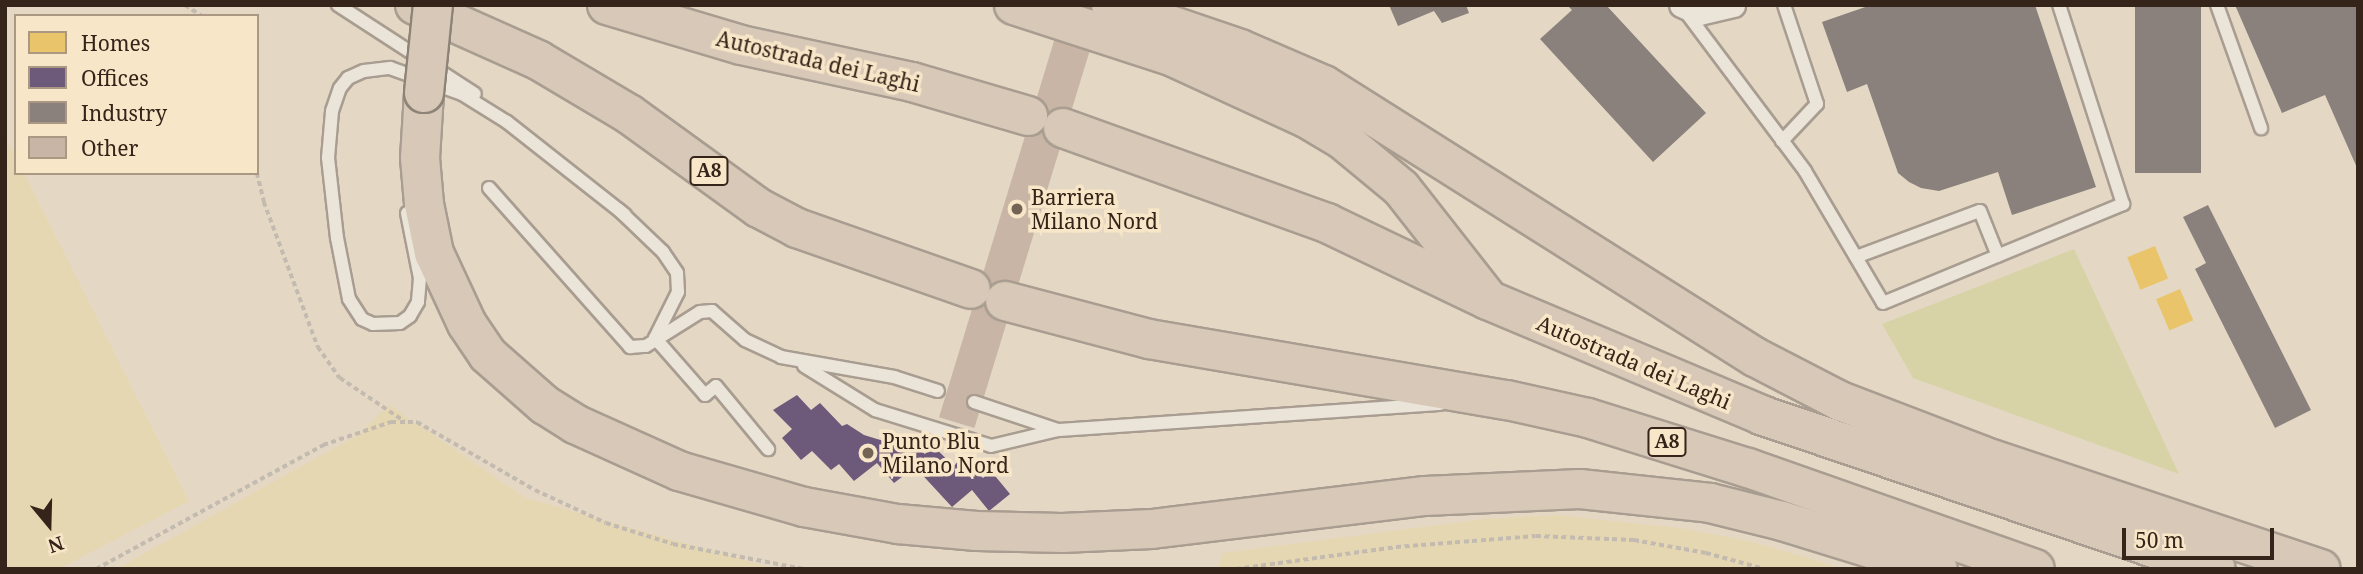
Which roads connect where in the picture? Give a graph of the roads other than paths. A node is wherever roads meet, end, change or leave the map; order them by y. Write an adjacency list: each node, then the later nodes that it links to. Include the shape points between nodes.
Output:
1 (338, 5): 16 (lane, via 530,129)
2 (415, 5): 23 (highway, A8, via 538,60 629,114 759,208 797,228 988,295 1149,339)
3 (433, 5): 27 (highway, bridge, via 420,158 424,204 434,253 467,324 488,355 545,405 575,424 691,475 804,507 898,524 1062,533 1153,529 1425,496 1580,489 1710,503)
4 (607, 5): 19 (highway, Autostrada dei Laghi, via 741,45 912,82 1046,122 1327,223)
5 (1014, 5): 19 (highway, via 1153,49 1306,118 1343,140 1401,188)
6 (1111, 5): 30 (highway, via 1240,49 1324,85 1731,342 1840,401 1983,456)
7 (1681, 5): 8 (street, via 1699,13); 13 (lane)
8 (1733, 5)
9 (1784, 5): 13 (lane, via 1817,104)
10 (2059, 5): 17 (lane, via 2123,204)
11 (2217, 5): 12 (lane)
12 (2261, 128)
13 (1782, 141): 18 (lane)
14 (489, 188): 20 (lane, via 624,343 642,347)
15 (405, 194): 16 (lane, via 420,278 418,302 400,323 373,324 362,319 349,299 329,181 332,111 343,83 358,73 390,68 462,94 507,122)
16 (625, 215): 20 (lane, via 663,252 677,273 678,292)
17 (1998, 256): 18 (lane, via 1884,303); 18 (lane, via 1980,211)
18 (1856, 257)
19 (1488, 299): 29 (highway, Autostrada dei Laghi, via 1760,415)
20 (655, 338): 21 (lane, via 699,312 712,311 745,340); 26 (lane, via 705,395 716,386)
21 (797, 362): 22 (lane, via 894,377); 25 (lane, via 875,410 992,446)
22 (938, 391)
23 (1507, 400): 25 (lane); 28 (highway, A8, via 1588,418 1725,460)
24 (974, 402): 25 (lane)
25 (1058, 430)
26 (768, 449)
27 (1938, 569)
28 (2035, 569)
29 (2216, 569)
30 (2321, 569)

